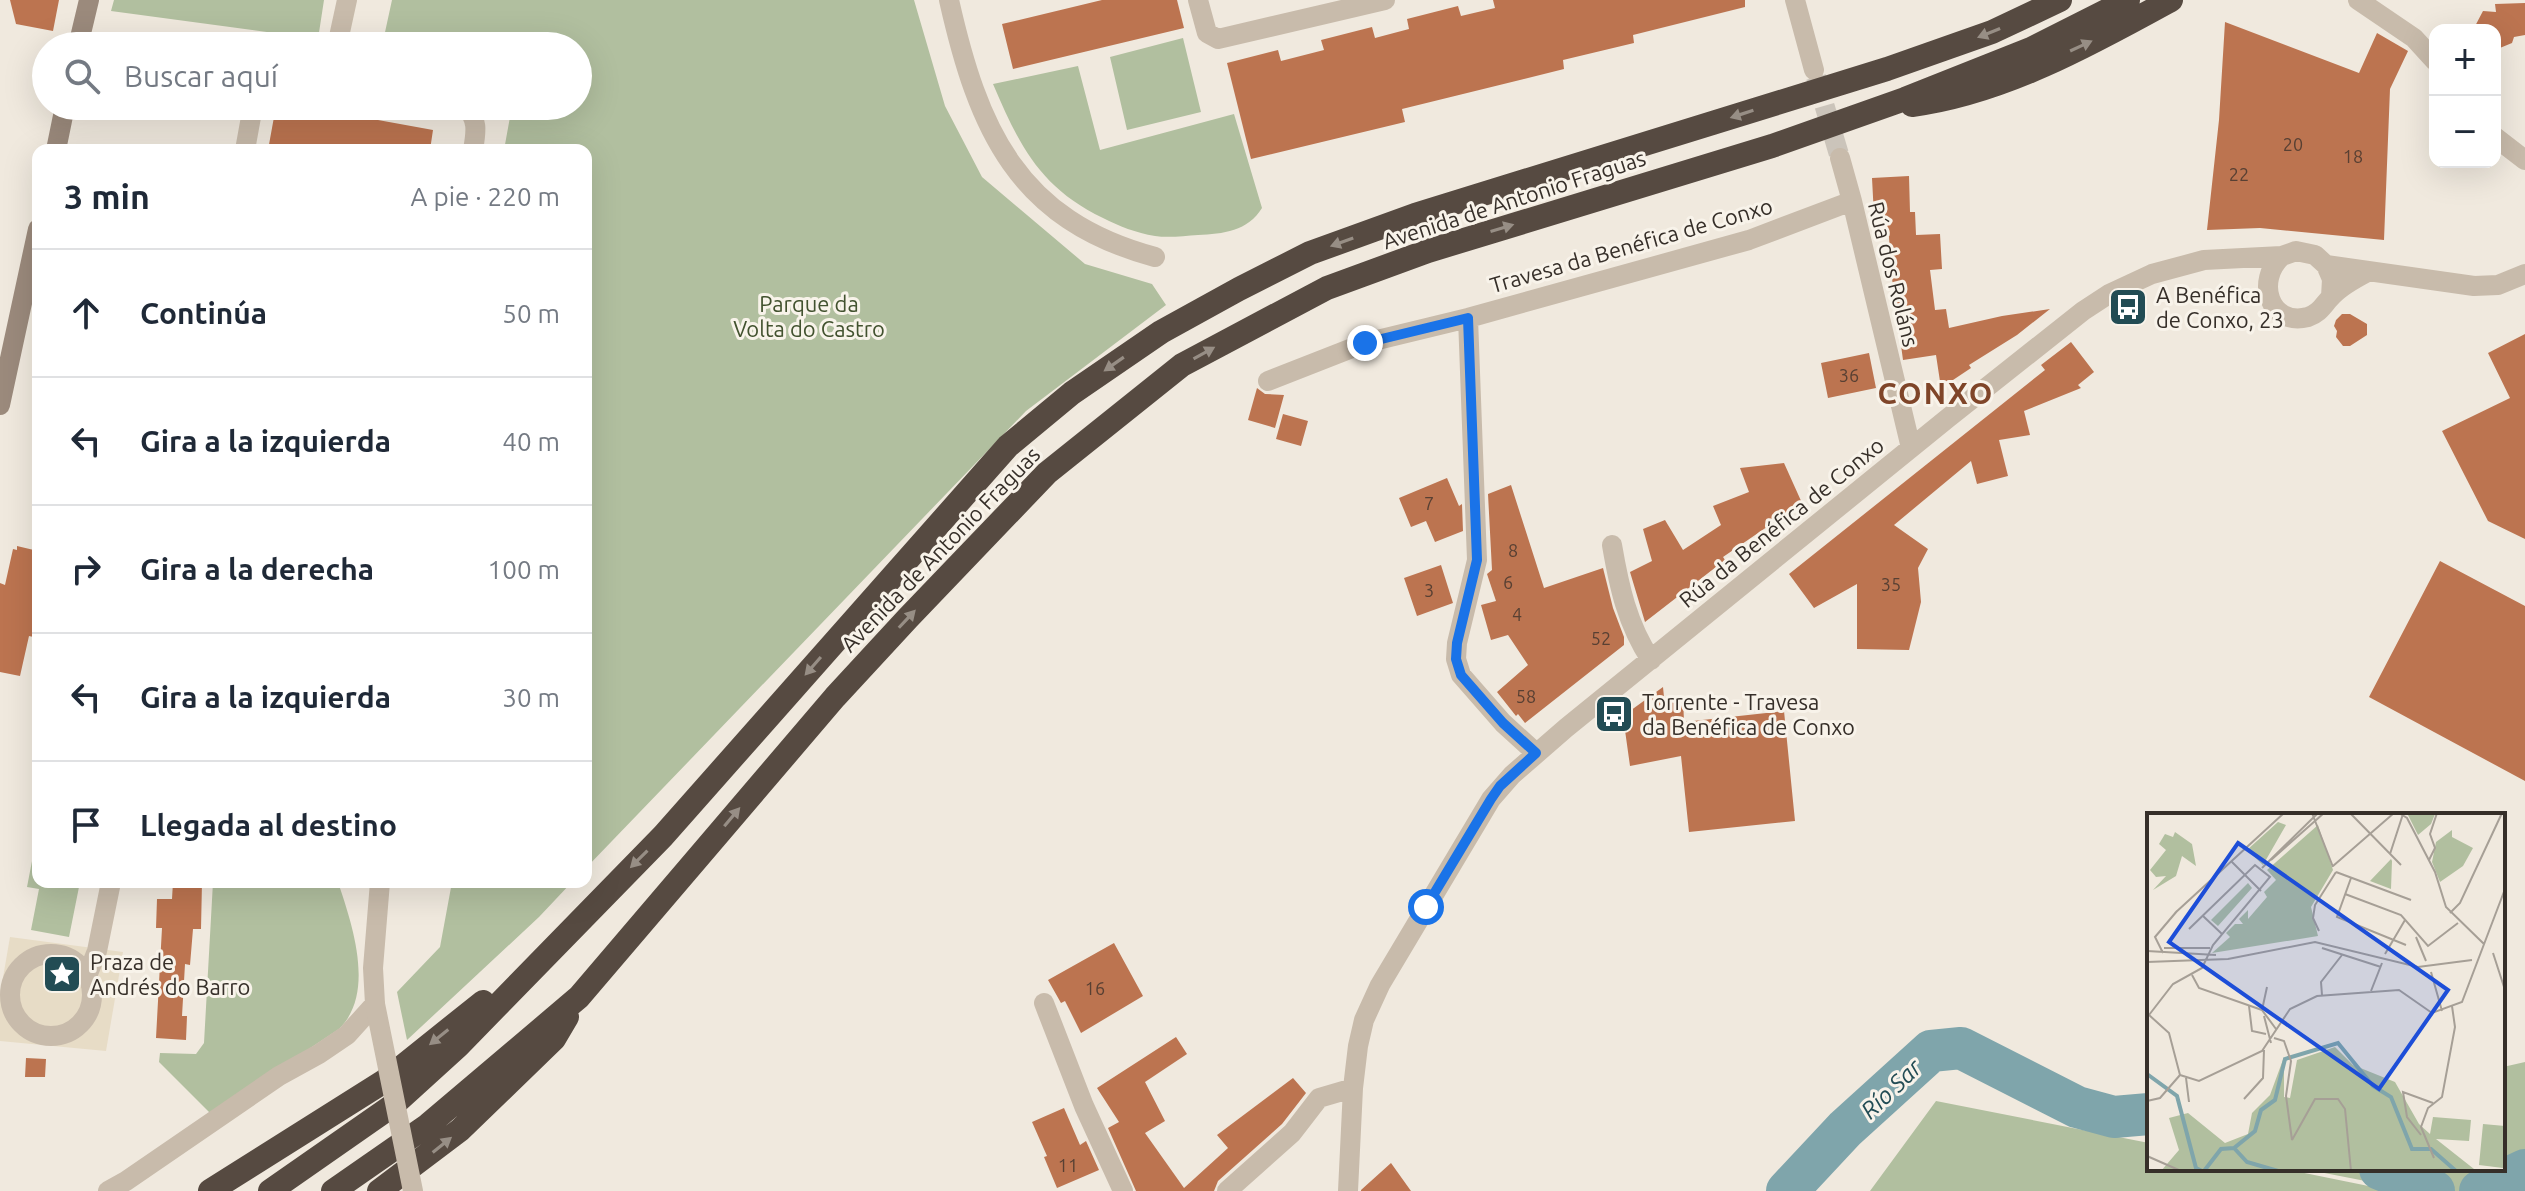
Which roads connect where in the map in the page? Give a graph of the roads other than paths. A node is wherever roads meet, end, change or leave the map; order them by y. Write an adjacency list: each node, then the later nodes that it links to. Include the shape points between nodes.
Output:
1 (89, 0): 11 (street)
2 (347, 0): 12 (street)
3 (949, 0): 28 (street, via 982,110 1012,168 1051,208 1082,228 1116,247)
4 (1198, 0): 5 (street, via 1210,37 1228,39)
5 (1385, 0)
6 (1795, 0): 14 (street)
7 (2128, 0): 15 (highway, Avenida de Antonio Fraguas, via 2031,49)
8 (2171, 0): 15 (highway, one-way to 8, via 1946,100 2017,75)
9 (2358, 0): 13 (street)
10 (2052, 3): 44 (highway, Avenida de Antonio Fraguas, one-way to 44, via 1992,32 1887,69 1310,253 1161,332 1072,393 1008,446 663,836)
11 (81, 32)
12 (340, 32)
13 (2429, 54)
14 (1814, 70)
15 (1874, 110): 46 (highway, Avenida de Antonio Fraguas, one-way to 15, via 918,607 1047,473 1182,365 1327,288)
16 (62, 120): 21 (street)
17 (250, 120): 22 (street)
18 (474, 120): 19 (street)
19 (475, 140)
20 (2501, 142): 24 (street)
21 (57, 144)
22 (246, 144)
23 (1840, 158): 25 (street, Rúa dos Roláns)
24 (2525, 160)
25 (1852, 201): 35 (street, Travesa da Benéfica de Conxo, via 1749,240); 38 (street, Rúa dos Roláns)
26 (2282, 256): 29 (street, Rúa da Benéfica de Conxo); 30 (street, Rúa da Benéfica de Conxo, via 2309,253); 33 (street)
27 (32, 257): 37 (street)
28 (1155, 257)
29 (2228, 257): 33 (street); 38 (street, Rúa da Benéfica de Conxo, via 2176,266 2109,294)
30 (2326, 265): 31 (street, Rúa da Benéfica de Conxo); 34 (street)
31 (2367, 272): 32 (street, Rúa da Benéfica de Conxo, via 2485,286); 34 (street)
32 (2525, 274)
33 (2266, 280): 34 (street, via 2270,300 2288,316 2310,316)
34 (2331, 297)
35 (1468, 318): 36 (street, Travesa da Benéfica de Conxo, via 1365,343); 41 (street, Travesa da Benéfica de Conxo, via 1477,560 1456,659 1461,675)
36 (1268, 381)
37 (0, 405)
38 (1911, 448): 40 (street, Rúa da Benéfica de Conxo)
39 (1612, 545): 40 (street, via 1633,630)
40 (1651, 660): 41 (street, Rúa da Benéfica de Conxo)
41 (1536, 753): 49 (street, Rúa da Benéfica de Conxo, via 1491,799 1380,985 1364,1020)
42 (110, 888): 45 (street)
43 (380, 888): 48 (street)
44 (565, 935): 51 (highway, one-way to 51, via 383,1082); 52 (highway, Avenida de Antonio Fraguas, via 392,1106)
45 (87, 976): 45 (street, via 69,958 43,954 31,959 10,990 14,1015 22,1026 45,1037 71,1032 92,1001)
46 (579, 997): 53 (highway, Avenida de Antonio Fraguas, via 428,1125); 54 (highway, one-way to 46, via 460,1130 506,1087 554,1039)
47 (1044, 1003): 56 (street)
48 (375, 1004): 50 (street, via 347,1035); 55 (street, bridge)
49 (1353, 1088): 57 (street, via 1319,1098 1292,1133); 58 (street, Rúa da Benéfica de Conxo)
50 (108, 1191)
51 (210, 1191)
52 (270, 1191)
53 (333, 1191)
54 (379, 1191)
55 (413, 1191)
56 (1123, 1191)
57 (1227, 1191)
58 (1348, 1191)

